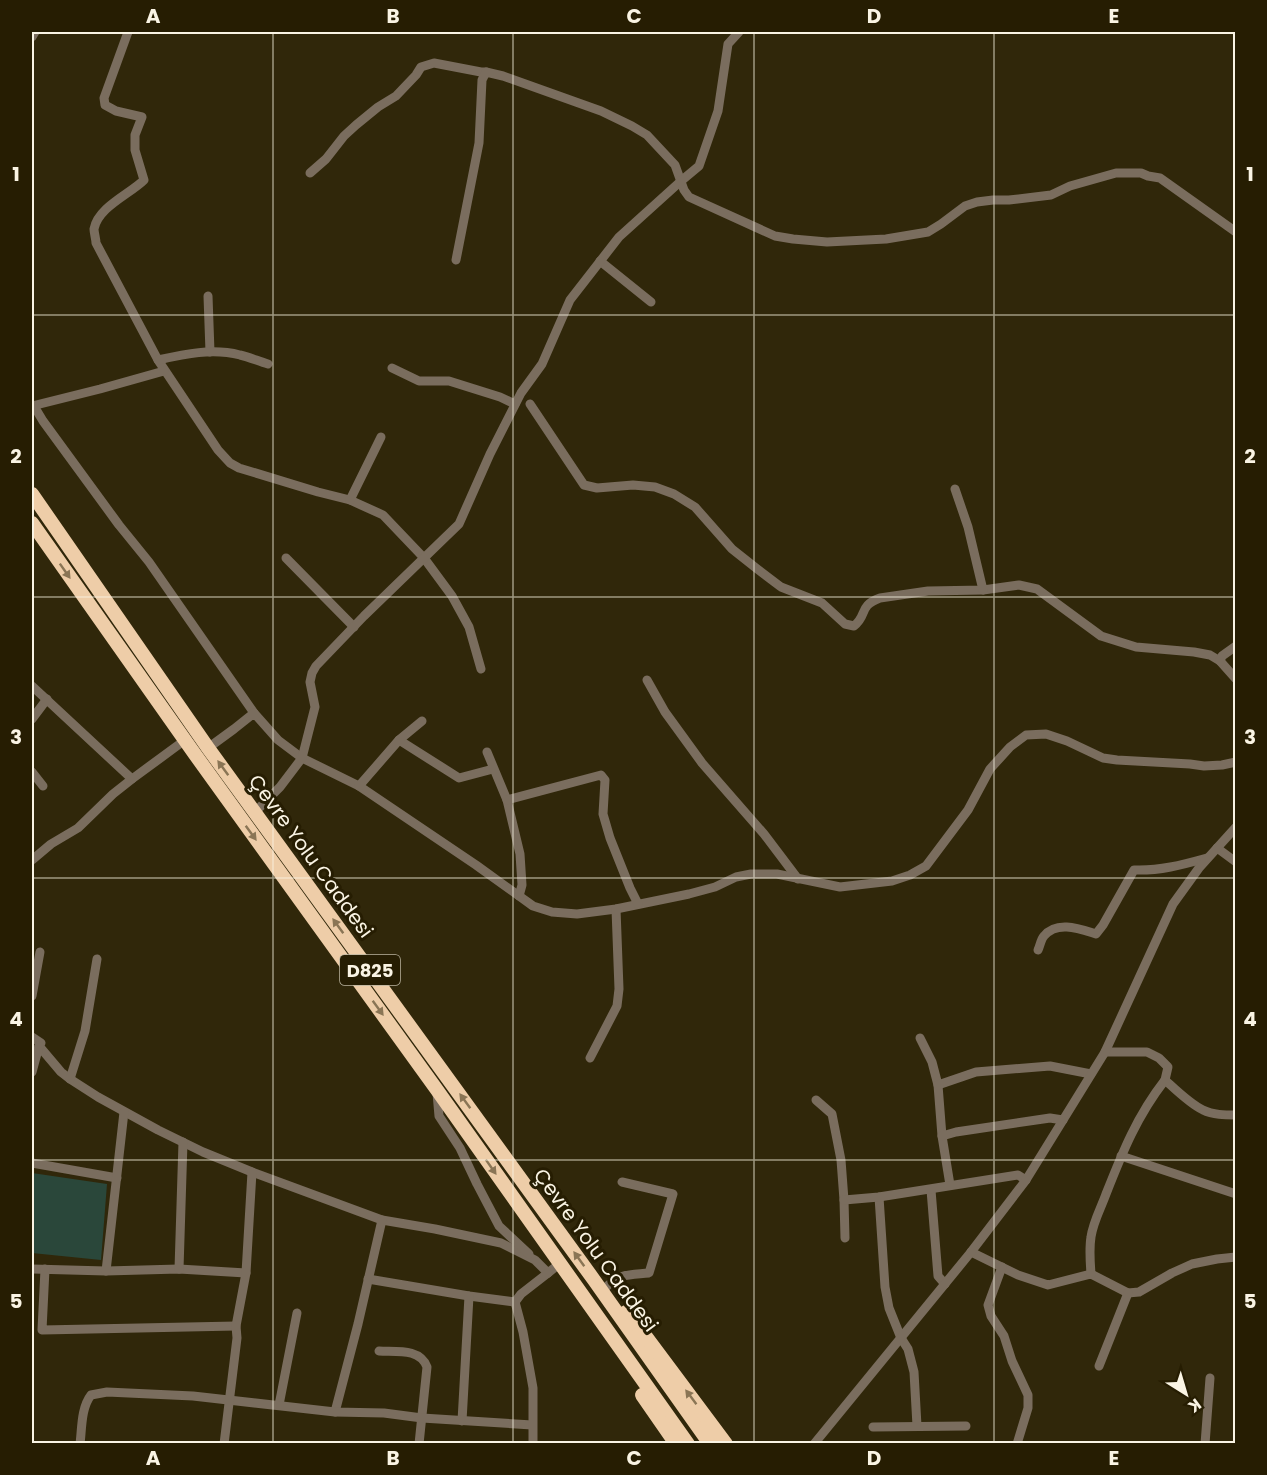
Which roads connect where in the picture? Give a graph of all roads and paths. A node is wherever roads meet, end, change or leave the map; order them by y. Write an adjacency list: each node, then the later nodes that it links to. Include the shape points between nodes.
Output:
1 (35, 32): 4 (street)
2 (128, 32): 14 (street, via 104,98 105,105 116,111 142,117 135,135 135,150 144,180 102,213 94,229 96,243)
3 (739, 32): 7 (street, via 728,44 718,111 699,166)
4 (32, 37)
5 (486, 72): 6 (street, via 434,63 422,67 396,96 344,136); 7 (street, via 601,111 632,126 647,135 675,165); 9 (street, via 482,80 479,143)
6 (310, 173)
7 (681, 181): 8 (street, via 690,197 775,236 827,242 928,232 977,202 1051,195 1116,173 1141,172 1160,178); 10 (street, via 619,237)
8 (1236, 232)
9 (456, 260)
10 (600, 261): 12 (street); 18 (street, via 570,300 542,364)
11 (208, 296): 13 (street)
12 (651, 302)
13 (210, 352): 14 (street); 15 (street, via 240,355)
14 (158, 360): 17 (street)
15 (268, 364)
16 (392, 368): 18 (street, via 419,381 449,381)
17 (164, 371): 20 (street); 24 (street, via 230,463)
18 (515, 404): 27 (street, via 459,524)
19 (530, 404): 28 (street, via 584,484 597,489 655,487 674,494 695,507 732,549 756,568 781,587 822,603 845,624 854,626 865,606 880,598 928,591)
20 (33, 406): 37 (street, via 149,562)
21 (381, 437): 24 (street)
22 (955, 489): 28 (street)
23 (32, 494): 42 (highway, Çevre Yolu Caddesi / D825)
24 (350, 500): 27 (street, via 383,515)
25 (32, 523): 40 (highway, Çevre Yolu Caddesi / D825, one-way to 40)
26 (286, 558): 29 (street)
27 (424, 558): 29 (street); 32 (street, via 469,627)
28 (983, 590): 31 (street, via 1018,585 1037,588 1101,636 1136,647 1210,655)
29 (354, 627): 44 (street, via 312,672 315,708)
30 (1236, 646): 31 (street)
31 (1220, 661): 33 (street)
32 (481, 669)
33 (1236, 679)
34 (647, 680): 58 (street, via 702,763)
35 (32, 686): 36 (street)
36 (47, 699): 38 (street); 48 (street)
37 (254, 713): 42 (street); 44 (street, via 278,740)
38 (32, 719)
39 (422, 721): 41 (street)
40 (185, 740): 48 (street); 77 (highway, Çevre Yolu Caddesi / D825, one-way to 77)
41 (399, 740): 46 (street, via 459,778); 50 (street)
42 (208, 747): 52 (highway, Çevre Yolu Caddesi / D825, one-way to 42)
43 (487, 752): 46 (street)
44 (302, 758): 50 (street); 52 (street)
45 (1236, 762): 58 (street, via 1204,766 1117,760 1046,734 1026,735 990,769 968,810 926,866 892,881 840,887)
46 (493, 769): 51 (street)
47 (32, 772): 49 (street)
48 (132, 779): 56 (street, via 78,828)
49 (43, 786)
50 (359, 786): 59 (street)
51 (507, 800): 59 (street, via 520,854); 60 (street, via 601,775 605,780 603,814)
52 (255, 812): 109 (highway, Çevre Yolu Caddesi / D825, one-way to 52)
53 (1236, 827): 54 (street)
54 (1217, 848): 55 (street); 57 (street)
55 (1207, 858): 62 (street, via 1176,867 1134,870 1096,934 1069,926 1055,928 1044,936); 70 (street, via 1173,904)
56 (32, 860)
57 (1236, 862)
58 (798, 879): 60 (street, via 751,874 689,894)
59 (519, 896): 61 (street, via 552,912 577,914)
60 (638, 904): 61 (street)
61 (616, 909): 71 (street, via 617,1006)
62 (1038, 950)
63 (40, 952): 65 (street)
64 (97, 959): 74 (street, via 85,1030)
65 (33, 977): 66 (street)
66 (32, 996)
67 (32, 1037): 69 (street, via 41,1043)
68 (920, 1038): 76 (street)
69 (39, 1046): 72 (street); 74 (street)
70 (1105, 1052): 73 (street); 75 (street, via 1147,1052 1168,1067)
71 (590, 1058)
72 (32, 1072)
73 (1091, 1074): 76 (street, via 1050,1066 976,1072); 81 (street)
74 (70, 1079): 79 (street)
75 (1166, 1080): 80 (street, via 1202,1110); 84 (street, via 1136,1124)
76 (938, 1085): 82 (street)
77 (437, 1090): 99 (street, via 439,1116 460,1148 499,1226); 101 (highway, Çevre Yolu Caddesi / D825, one-way to 101)
78 (816, 1100): 94 (street, via 832,1114)
79 (124, 1112): 83 (street); 87 (street)
80 (1236, 1115)
81 (1063, 1120): 82 (street, via 1050,1118); 88 (street)
82 (942, 1136): 90 (street)
83 (183, 1142): 86 (street); 104 (street)
84 (1121, 1156): 92 (street); 107 (street, via 1092,1231)
85 (32, 1163): 87 (street)
86 (252, 1172): 95 (street); 106 (street)
87 (117, 1178): 105 (street)
88 (1026, 1180): 90 (street, via 1018,1175); 97 (street)
89 (622, 1182): 109 (street, via 673,1194 649,1274 623,1275)
90 (950, 1185): 91 (street)
91 (931, 1190): 93 (street); 110 (street, via 938,1276)
92 (1236, 1194)
93 (879, 1197): 94 (street); 116 (street, via 885,1287)
94 (844, 1200): 96 (street)
95 (382, 1220): 99 (street, via 501,1243); 108 (street)
96 (845, 1238)
97 (971, 1252): 100 (street); 110 (street)
98 (1236, 1257): 111 (street, via 1192,1264 1139,1292)
99 (535, 1260): 101 (street)
100 (1002, 1267): 107 (street, via 1048,1285); 138 (street, via 988,1305 1028,1395)
101 (553, 1268): 113 (street); 133 (highway); 134 (highway, Çevre Yolu Caddesi / D825)
102 (32, 1269): 103 (street)
103 (45, 1269): 105 (street); 115 (street, via 42,1330)
104 (179, 1269): 105 (street); 106 (street)
105 (106, 1271)
106 (246, 1273): 115 (street)
107 (1091, 1274): 111 (street)
108 (368, 1279): 112 (street); 122 (street)
109 (599, 1284): 135 (highway, Çevre Yolu Caddesi / D825); 136 (highway, one-way to 109, via 636,1322)
110 (945, 1284): 116 (street)
111 (1128, 1293): 118 (street)
112 (469, 1296): 113 (street); 124 (street)
113 (515, 1302): 125 (street, via 532,1388)
114 (297, 1313): 121 (street)
115 (236, 1326): 120 (street)
116 (901, 1338): 126 (street, via 914,1372); 137 (street)
117 (379, 1351): 123 (street, via 410,1353 425,1361)
118 (1099, 1366)
119 (1210, 1378): 139 (street)
120 (229, 1400): 121 (street); 129 (street, via 100,1392 88,1400); 130 (street)
121 (279, 1405): 122 (street)
122 (335, 1412): 123 (street)
123 (422, 1418): 124 (street); 131 (street)
124 (462, 1421): 125 (street)
125 (532, 1425): 132 (street)
126 (917, 1426): 127 (street); 128 (street)
127 (966, 1426)
128 (873, 1427)
129 (80, 1443)
130 (224, 1443)
131 (419, 1443)
132 (533, 1443)
133 (676, 1443)
134 (688, 1443)
135 (710, 1443)
136 (726, 1443)
137 (814, 1443)
138 (1017, 1443)
139 (1204, 1443)

